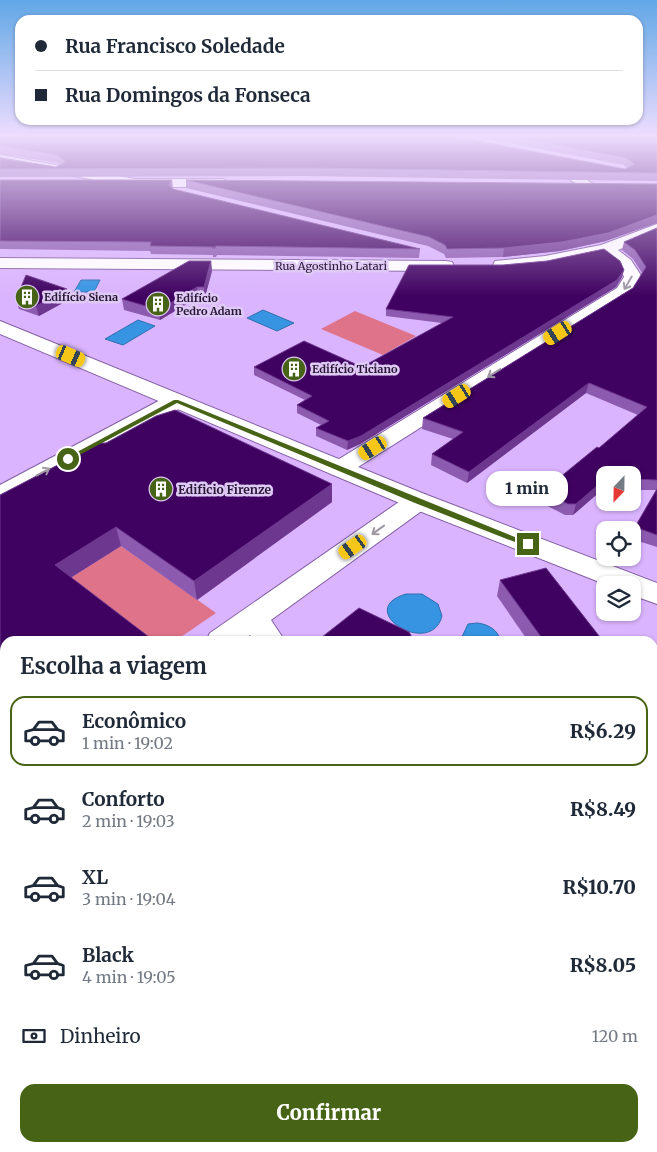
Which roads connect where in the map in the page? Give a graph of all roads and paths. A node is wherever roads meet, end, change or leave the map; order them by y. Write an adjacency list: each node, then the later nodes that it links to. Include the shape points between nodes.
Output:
1 (163, 189): 2 (street)
2 (197, 197)
3 (657, 229): 4 (street)
4 (605, 249): 7 (street, via 524,264); 10 (street, one-way to 10, via 631,269 633,277 623,292)
5 (422, 251): 6 (street, Rua Agostinho Latari, via 457,265)
6 (0, 263)
7 (484, 265)
8 (0, 327): 9 (street)
9 (176, 401): 10 (street); 11 (street, one-way to 9)
10 (339, 469): 12 (street)
11 (0, 495)
12 (418, 501): 13 (street); 14 (street, one-way to 14)
13 (657, 594)
14 (262, 630): 15 (street)
15 (240, 636)

